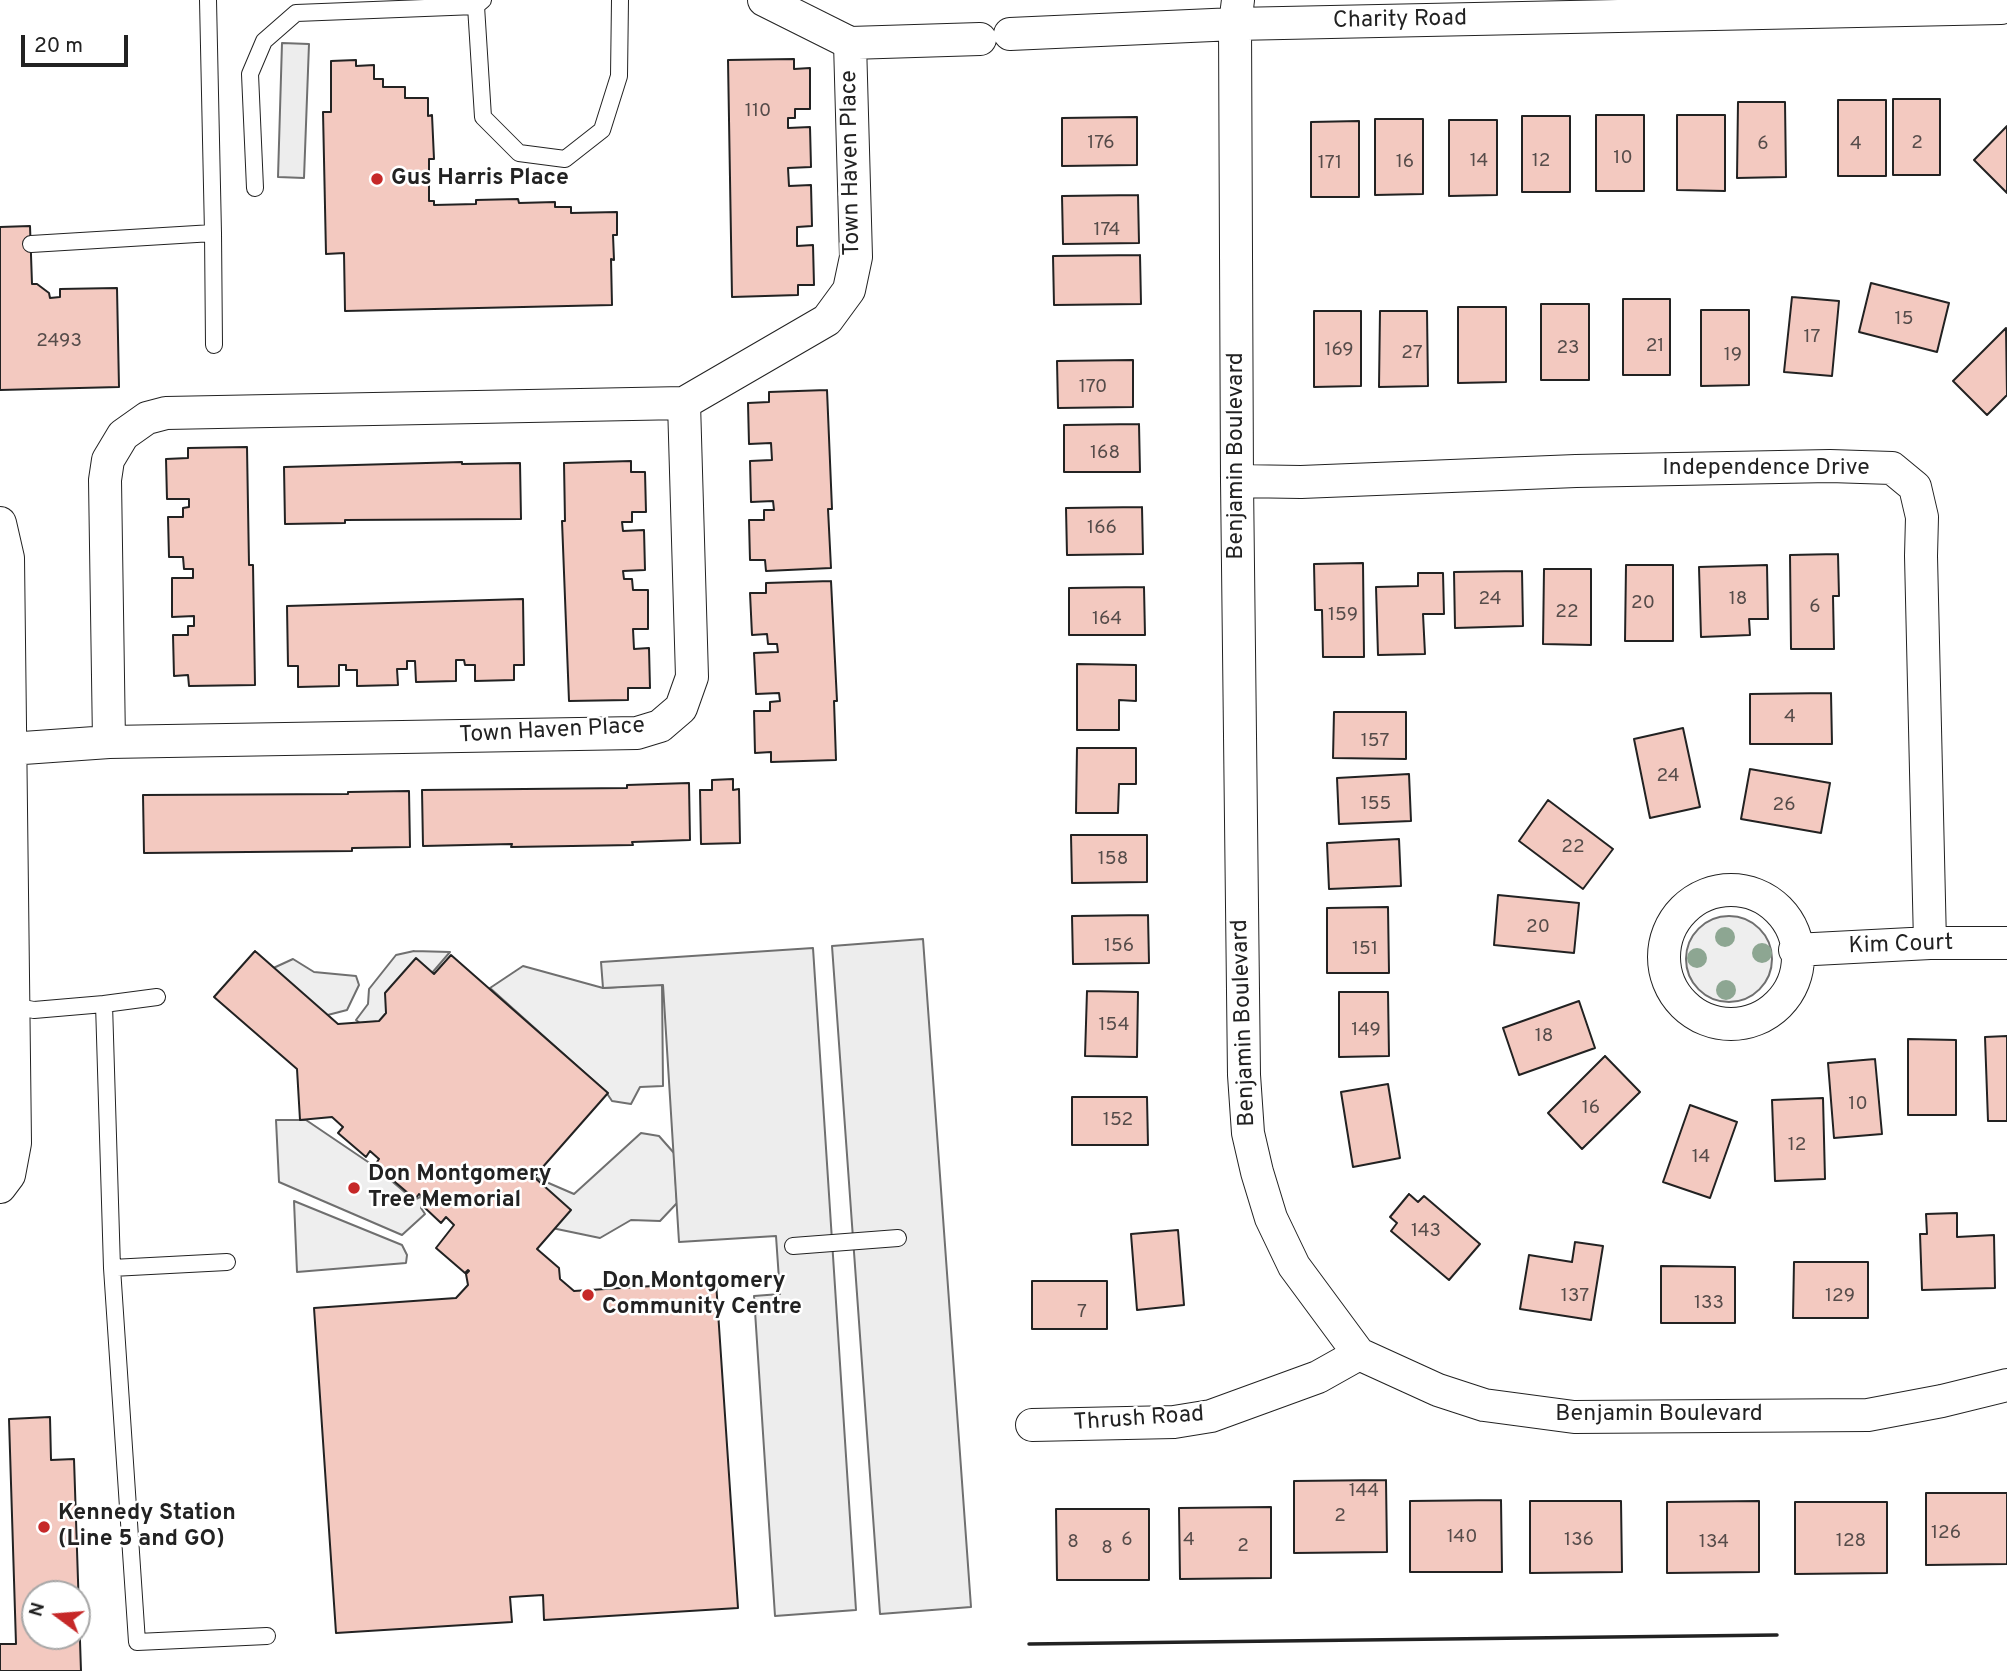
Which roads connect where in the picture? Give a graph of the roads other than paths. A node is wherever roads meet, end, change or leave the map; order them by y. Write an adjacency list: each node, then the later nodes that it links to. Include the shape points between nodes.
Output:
1 (208, 0): 10 (lane)
2 (620, 0): 4 (lane, via 619,76 602,130 565,159 519,153 483,117)
3 (764, 0): 8 (street, Town Haven Place)
4 (479, 3): 9 (lane, via 296,13 264,41 250,74)
5 (2003, 7): 6 (street, Charity Road)
6 (1237, 12): 7 (street, Charity Road); 14 (street, Benjamin Boulevard)
7 (995, 37): 8 (street, Town Haven Place)
8 (850, 43): 13 (street, Town Haven Place, via 856,257 849,290 827,320)
9 (255, 188)
10 (213, 233): 11 (lane); 12 (lane)
11 (31, 244)
12 (214, 345)
13 (684, 403): 16 (street, Town Haven Place, via 166,413 147,418 122,435 108,460 105,480); 16 (street, Town Haven Place, via 692,677 681,708 660,726 637,733)
14 (1237, 481): 18 (street, Independence Drive, via 1892,468 1914,487 1922,517); 29 (street, Benjamin Boulevard, via 1243,1062 1248,1133 1271,1218 1294,1266)
15 (0, 523): 17 (street, via 8,558)
16 (109, 742): 17 (street, Town Haven Place)
17 (9, 749): 23 (street)
18 (1930, 943): 19 (street, Kim Court); 20 (street, Kim Court)
19 (2007, 943)
20 (1795, 950): 20 (street, via 1795,933 1774,905 1744,890 1721,890 1699,897 1681,912 1669,931 1666,975 1675,995 1690,1011 1709,1021 1753,1021 1772,1012 1787,996 1796,976)
21 (157, 998): 22 (lane)
22 (104, 1004): 23 (lane, via 34,1010); 28 (lane)
23 (11, 1006): 24 (street, via 15,1143 9,1175)
24 (0, 1188)
25 (898, 1238): 26 (lane)
26 (793, 1246)
27 (227, 1262): 28 (lane)
28 (112, 1268): 32 (lane, via 137,1642)
29 (1359, 1354): 30 (street, Benjamin Boulevard, via 1484,1405 1574,1417 1868,1415); 31 (street, Thrush Road, via 1318,1377 1212,1416 1174,1422)
30 (2007, 1385)
31 (1032, 1425)
32 (267, 1636)

